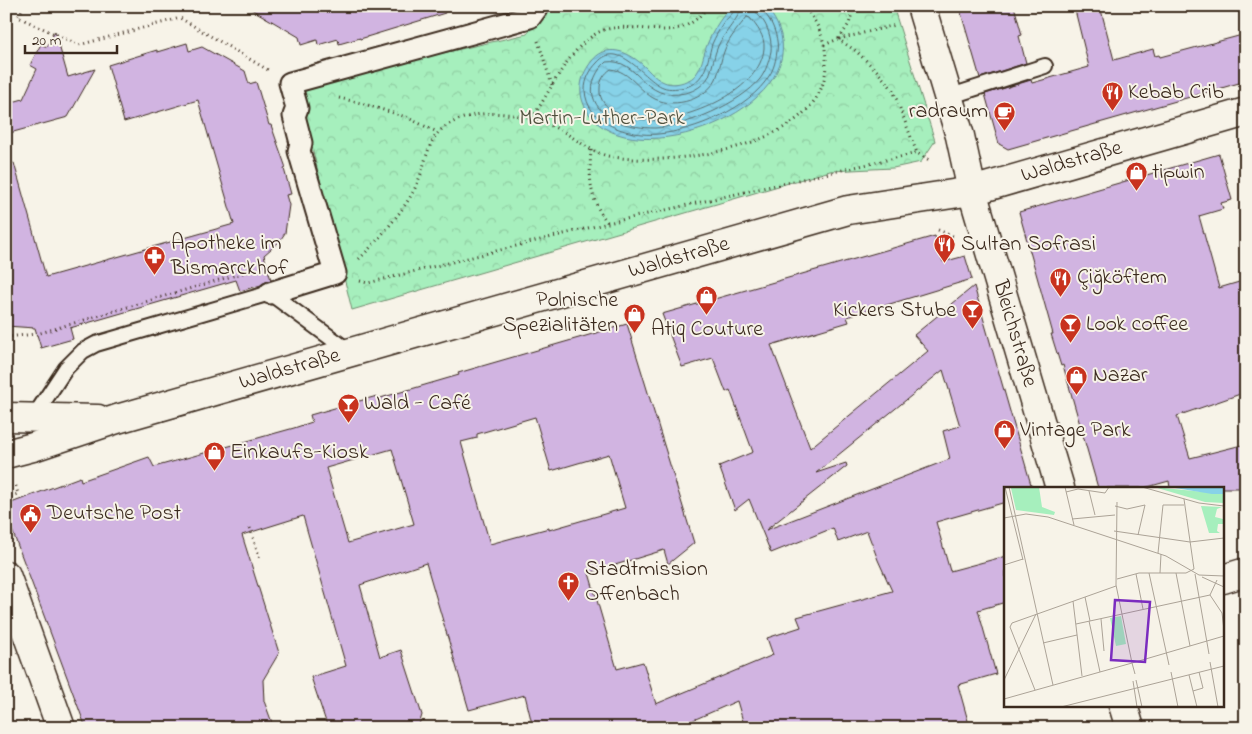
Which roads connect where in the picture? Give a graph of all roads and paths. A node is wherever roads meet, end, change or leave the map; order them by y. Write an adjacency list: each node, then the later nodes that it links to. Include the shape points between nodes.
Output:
1 (24, 6): 10 (path, via 18,17 79,44 180,18)
2 (709, 6): 11 (path, via 689,24 678,28 624,27 598,33 582,44)
3 (803, 6): 8 (path, via 818,26)
4 (854, 6): 7 (path, via 849,24)
5 (534, 12): 10 (street); 11 (path)
6 (912, 14): 7 (path, via 886,28); 12 (street, Bleichstraße)
7 (838, 40): 8 (path); 17 (path, via 856,51 893,90)
8 (824, 45): 16 (path, via 825,76 821,90 799,117 775,133 722,152 697,156 628,158)
9 (1046, 66): 12 (lane)
10 (297, 81): 15 (path, via 316,84 342,99 406,117); 26 (street, via 294,116 301,142 299,151)
11 (552, 86): 14 (path)
12 (948, 97): 21 (street, Bleichstraße)
13 (1246, 112): 21 (street, Waldstraße)
14 (532, 118): 15 (path, via 480,114 466,117); 16 (path, via 562,131)
15 (437, 132): 26 (path, via 406,203 364,254)
16 (591, 150): 22 (path, via 590,185)
17 (917, 152): 19 (path); 22 (path)
18 (935, 156): 19 (path)
19 (931, 161): 20 (path)
20 (927, 166)
21 (972, 191): 29 (street, Waldstraße, via 848,210); 34 (street, Bleichstraße)
22 (608, 223): 26 (path, via 368,283)
23 (938, 230): 24 (path)
24 (953, 236)
25 (257, 268): 28 (path, via 37,334)
26 (335, 273): 27 (street)
27 (270, 293): 29 (lane); 31 (lane, via 96,344 83,351 66,368)
28 (6, 337)
29 (350, 352): 32 (street, Waldstraße)
30 (6, 417): 31 (street, Waldstraße)
31 (33, 418): 32 (street, Waldstraße)
32 (117, 419): 33 (street, Waldstraße, via 33,447)
33 (10, 466): 35 (path, via 18,494)
34 (1060, 487)
35 (6, 498)
36 (250, 528): 37 (path)
37 (260, 559)
38 (1246, 572): 40 (street)
39 (6, 575): 42 (street)
40 (1224, 579)
41 (1123, 706): 43 (street)
42 (61, 728)
43 (1130, 728)

